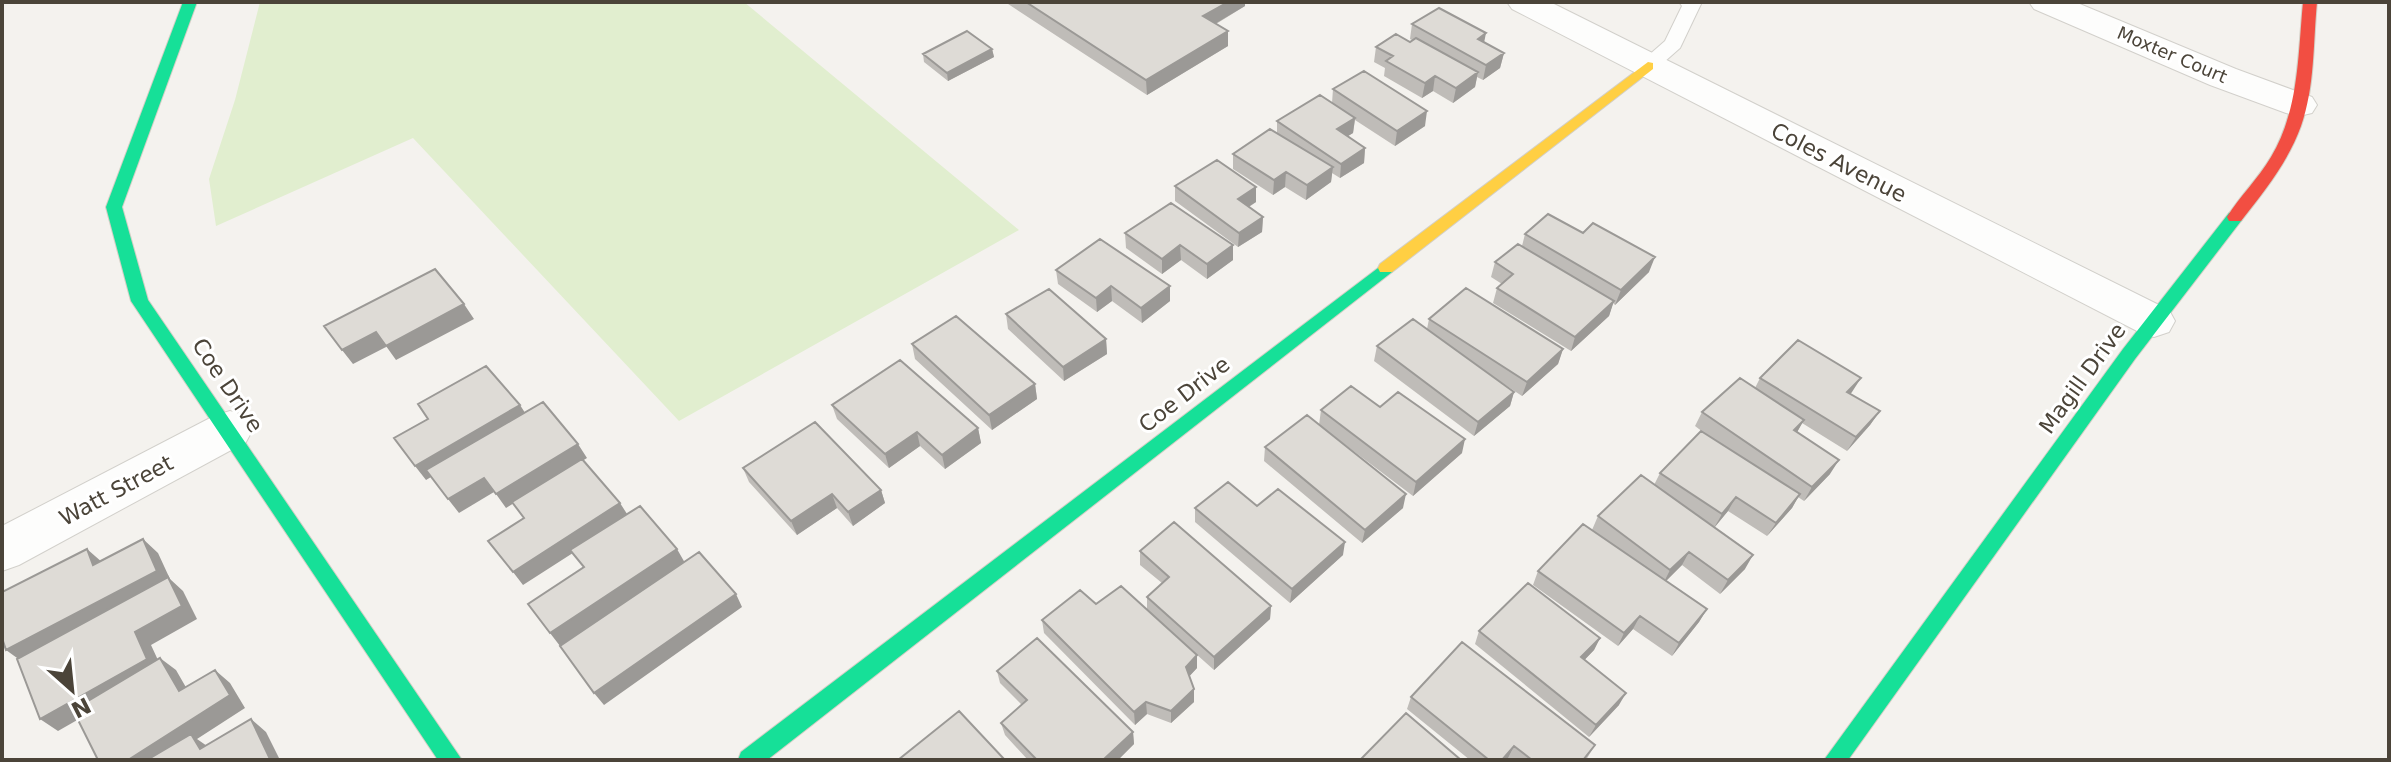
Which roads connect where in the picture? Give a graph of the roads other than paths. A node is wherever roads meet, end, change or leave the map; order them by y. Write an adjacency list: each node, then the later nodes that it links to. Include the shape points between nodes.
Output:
1 (190, 2): 9 (street, Coe Drive, via 114,207 140,301)
2 (1524, 2): 6 (street, Coles Avenue)
3 (1688, 2): 6 (lane, via 1692,4 1673,44)
4 (2046, 2): 7 (street, Moxter Court)
5 (2310, 2): 7 (street, Magill Drive)
6 (1648, 66): 8 (street, Coles Avenue); 12 (street, Coe Drive)
7 (2299, 105): 8 (street, Magill Drive, via 2269,174)
8 (2154, 321): 13 (street, Magill Drive)
9 (230, 429): 10 (street, Watt Street); 11 (street, Coe Drive)
10 (2, 550)
11 (451, 760)
12 (749, 760)
13 (1835, 760)

